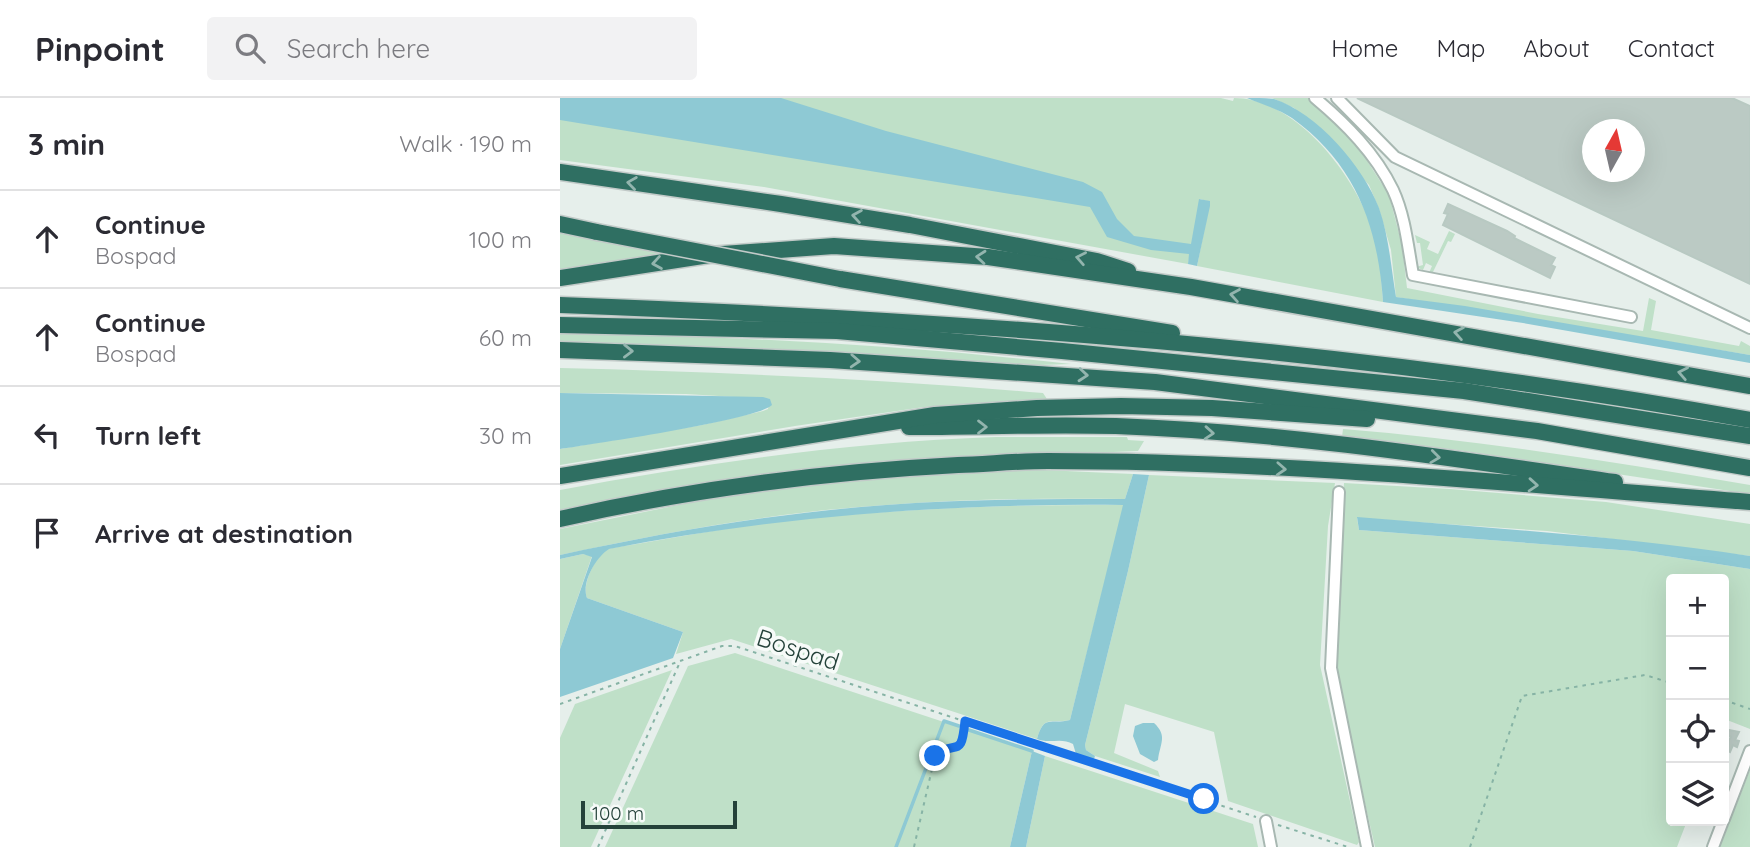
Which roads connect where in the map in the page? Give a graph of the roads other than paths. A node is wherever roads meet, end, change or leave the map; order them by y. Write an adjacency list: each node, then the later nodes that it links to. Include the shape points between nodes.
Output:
1 (1315, 98): 8 (street, via 1361,141 1393,191 1413,275)
2 (1337, 98): 10 (street, via 1395,157)
3 (560, 172): 6 (highway, one-way to 3, via 1097,261 910,225)
4 (560, 224): 11 (highway, bridge, via 840,279)
5 (560, 278): 6 (highway, one-way to 5, via 988,257 834,246 709,255)
6 (1181, 286): 13 (highway, one-way to 6)
7 (560, 305): 11 (highway, via 839,318)
8 (1631, 317)
9 (560, 325): 17 (highway, via 837,331 1062,351 1464,390)
10 (1750, 328)
11 (1250, 349): 14 (highway, via 1450,373)
12 (560, 350): 16 (highway, one-way to 16, via 1070,374)
13 (1750, 386)
14 (1750, 420)
15 (865, 427): 16 (highway, via 935,415 1121,406); 19 (highway); 21 (highway, one-way to 21, via 1115,426 1267,437)
16 (1537, 431): 18 (highway)
17 (1750, 436)
18 (1750, 468)
19 (560, 476)
20 (1339, 492): 28 (street, via 1331,668)
21 (1750, 502): 22 (highway, one-way to 21, via 831,473 1046,461 1226,466)
22 (560, 519)
23 (1750, 751): 24 (street)
24 (1729, 805)
25 (1266, 821): 27 (street)
26 (1721, 826): 29 (street)
27 (1271, 847)
28 (1367, 847)
29 (1713, 847)

